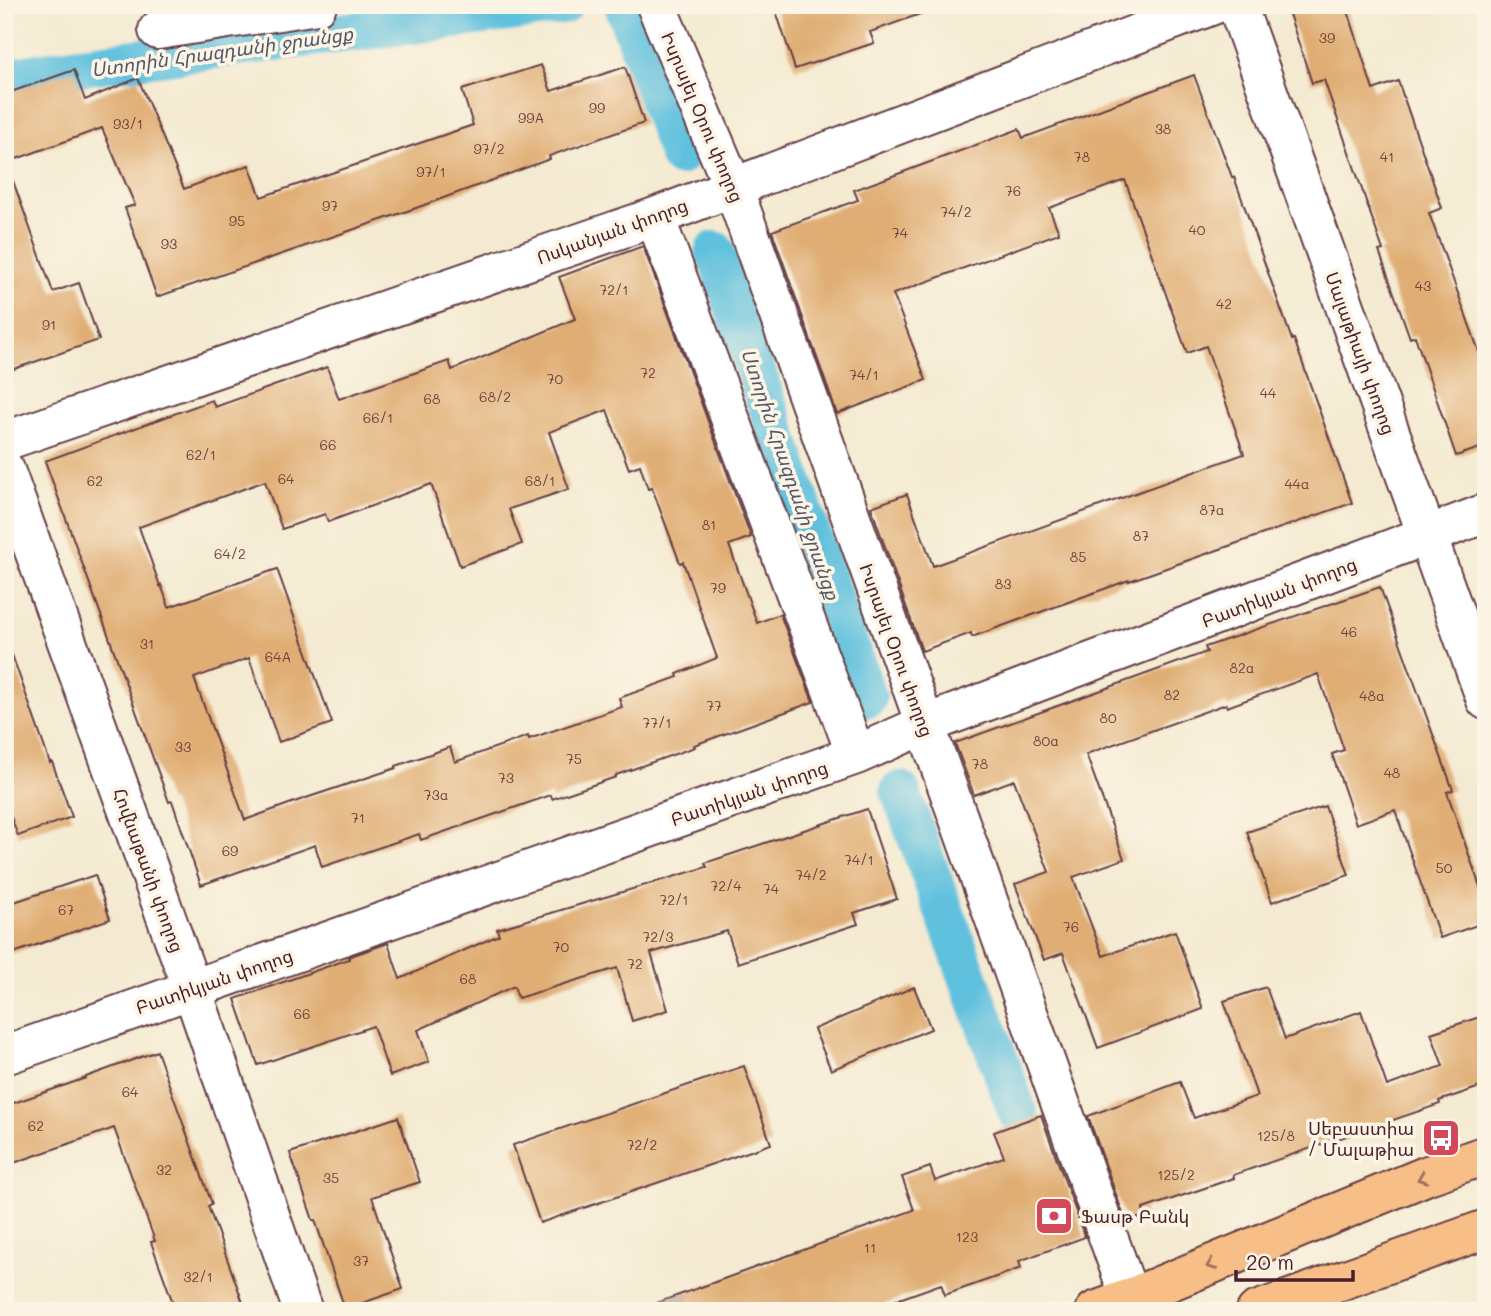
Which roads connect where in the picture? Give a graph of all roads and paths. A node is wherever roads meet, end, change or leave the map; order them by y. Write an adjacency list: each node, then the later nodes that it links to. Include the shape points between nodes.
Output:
1 (317, 5): 5 (street)
2 (656, 5): 6 (street, Իսրայել Օրու փողոց)
3 (1213, 5): 6 (street, Ոսկանյան փողոց)
4 (1237, 5): 11 (street, Մալաթիայի փողոց)
5 (158, 30)
6 (733, 187): 7 (street, Ոսկանյան փողոց); 13 (street, Իսրայել Օրու փողոց)
7 (655, 217): 8 (street, Ոսկանյան փողոց); 14 (street)
8 (5, 441)
9 (5, 470): 15 (street, Հովնաթանի փողոց)
10 (1486, 513): 11 (street, Բատիկյան փողոց)
11 (1427, 536): 12 (street, Մալաթիայի փողոց); 13 (street, Բատիկյան փողոց)
12 (1486, 700)
13 (924, 725): 14 (street, Բատիկյան փողոց); 19 (street, Իսրայել Օրու փողոց)
14 (856, 755): 15 (street, Բատիկյան փողոց)
15 (192, 989): 16 (street, Բատիկյան փողոց); 21 (street, Հովնաթանի փողոց)
16 (5, 1055)
17 (1486, 1155): 19 (main road, one-way to 19)
18 (1486, 1229): 20 (main road)
19 (1130, 1298): 22 (main road)
20 (1318, 1300): 23 (main road)
21 (303, 1311)
22 (1095, 1311)
23 (1256, 1311)

